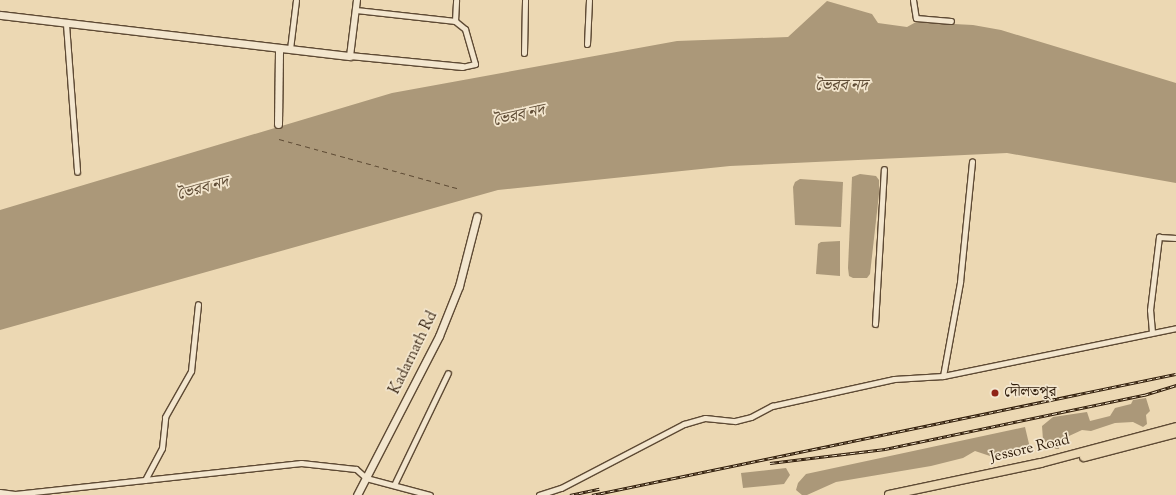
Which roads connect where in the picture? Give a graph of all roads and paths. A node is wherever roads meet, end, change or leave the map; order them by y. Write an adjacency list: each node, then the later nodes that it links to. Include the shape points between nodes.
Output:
1 (296, 0): 14 (street)
2 (357, 0): 7 (street)
3 (456, 0): 10 (street)
4 (525, 0): 15 (street)
5 (589, 0): 12 (street)
6 (913, 0): 9 (street, via 916,18)
7 (356, 10): 10 (street); 16 (street)
8 (0, 15): 11 (main road)
9 (951, 21)
10 (455, 22): 17 (street, via 465,29 475,64)
11 (66, 24): 13 (main road); 21 (street)
12 (587, 44)
13 (279, 48): 14 (main road); 18 (main road)
14 (290, 49): 16 (main road)
15 (524, 53)
16 (350, 56): 17 (street)
17 (462, 67)
18 (278, 124)
19 (972, 162): 29 (street, via 960,282)
20 (884, 168): 25 (street)
21 (77, 172)
22 (477, 216): 32 (main road, Kadarnath Rd, via 459,286 439,336)
23 (1176, 238): 27 (street, via 1159,237 1150,310)
24 (198, 304): 33 (street, via 191,371 165,417 162,448)
25 (875, 324)
26 (1176, 328): 27 (street)
27 (1152, 332): 29 (street)
28 (448, 373): 34 (street)
29 (943, 376): 38 (street, via 894,379 772,406 751,417 735,421 705,418 684,424 561,488)
30 (1176, 427): 39 (highway, Jessore Road, via 1041,463)
31 (1176, 433): 40 (highway, Jessore Road, via 1042,467)
32 (366, 478): 33 (street, via 356,470 301,463); 34 (street); 36 (main road, Kadarnath Rd)
33 (145, 480): 35 (street, via 15,494)
34 (394, 485): 37 (street)
35 (0, 492)
36 (357, 495)
37 (430, 495)
38 (539, 495)
39 (889, 495)
40 (914, 495)

